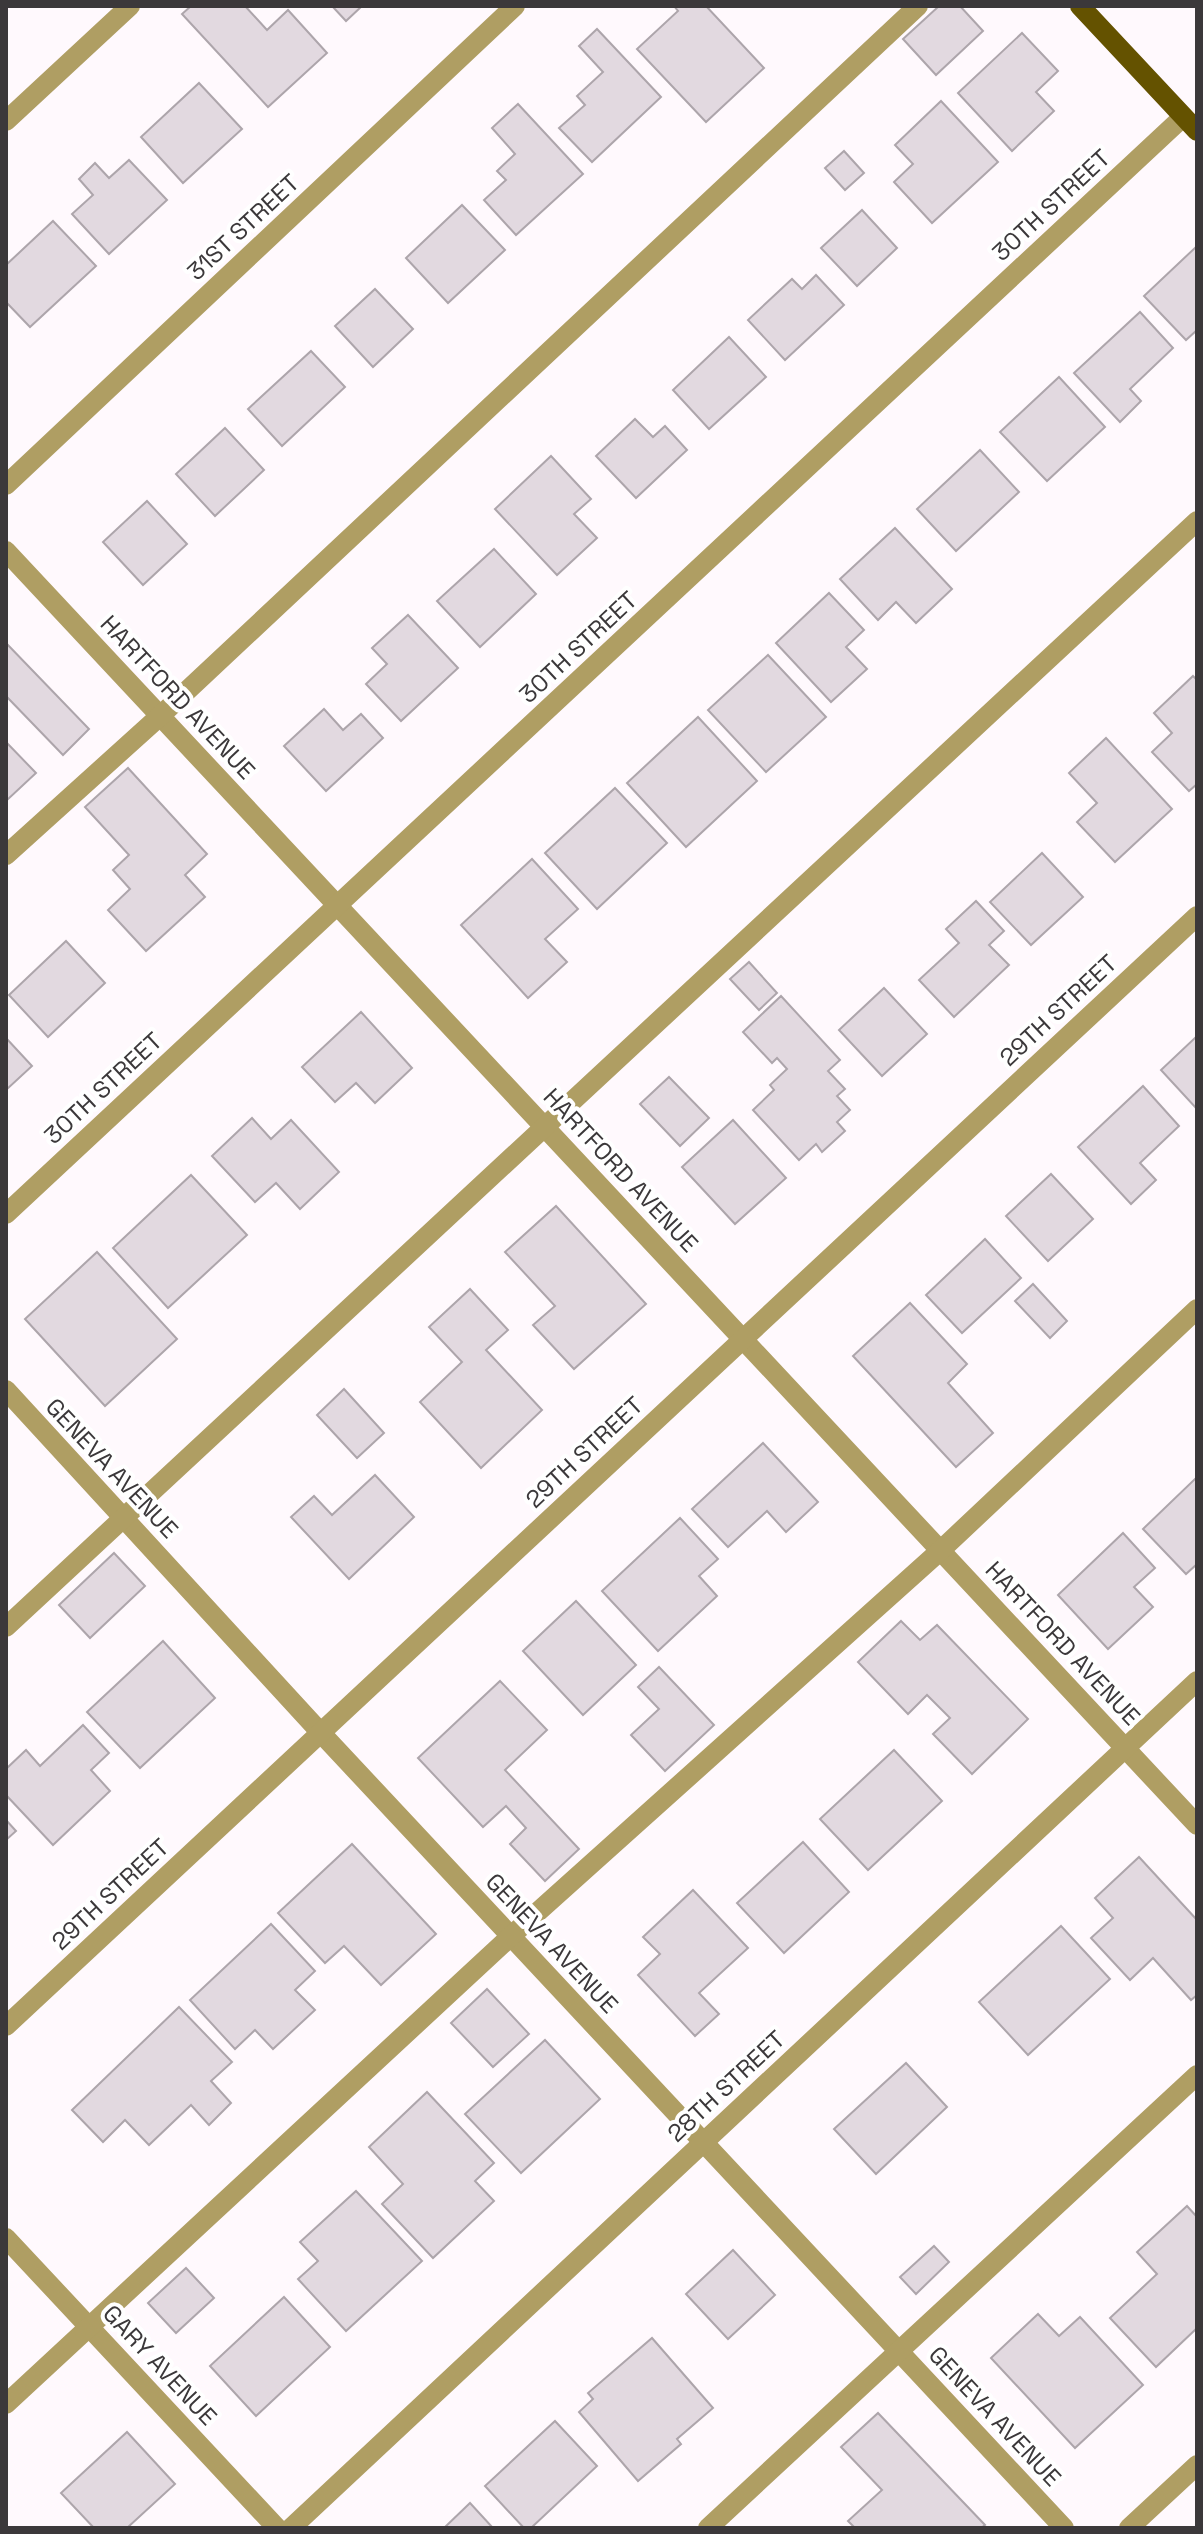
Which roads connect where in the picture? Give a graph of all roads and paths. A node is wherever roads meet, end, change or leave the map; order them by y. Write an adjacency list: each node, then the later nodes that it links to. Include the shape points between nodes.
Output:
1 (130, 6): 5 (street)
2 (515, 6): 7 (street, 31ST STREET)
3 (918, 6): 10 (street)
4 (1080, 6): 6 (main road)
5 (6, 121)
6 (1190, 124): 12 (street, 30TH STREET)
7 (6, 485)
8 (1197, 521): 14 (street)
9 (6, 551): 10 (street, HARTFORD AVENUE)
10 (160, 716): 11 (street); 12 (street, HARTFORD AVENUE)
11 (6, 855)
12 (339, 906): 14 (street, HARTFORD AVENUE); 15 (street, 30TH STREET)
13 (1197, 916): 17 (street, 29TH STREET)
14 (544, 1125): 17 (street, HARTFORD AVENUE); 19 (street)
15 (6, 1214)
16 (1197, 1309): 20 (street)
17 (744, 1339): 20 (street, HARTFORD AVENUE); 23 (street, 29TH STREET)
18 (6, 1390): 19 (street, GENEVA AVENUE)
19 (123, 1518): 21 (street); 23 (street, GENEVA AVENUE)
20 (941, 1550): 24 (street, HARTFORD AVENUE); 26 (street)
21 (6, 1627)
22 (1197, 1681): 24 (street, 28TH STREET)
23 (321, 1733): 26 (street, GENEVA AVENUE); 27 (street, 29TH STREET)
24 (1126, 1748): 25 (street, HARTFORD AVENUE); 29 (street, 28TH STREET)
25 (1197, 1825)
26 (511, 1936): 29 (street, GENEVA AVENUE); 31 (street)
27 (6, 2026)
28 (1197, 2075): 32 (street)
29 (703, 2143): 32 (street, GENEVA AVENUE); 36 (street, 28TH STREET)
30 (6, 2238): 31 (street, GARY AVENUE)
31 (89, 2326): 33 (street); 35 (street, GARY AVENUE)
32 (898, 2351): 37 (street); 38 (street, GENEVA AVENUE)
33 (6, 2404)
34 (1197, 2465): 39 (street)
35 (277, 2528)
36 (291, 2528)
37 (708, 2528)
38 (1064, 2528)
39 (1129, 2528)

